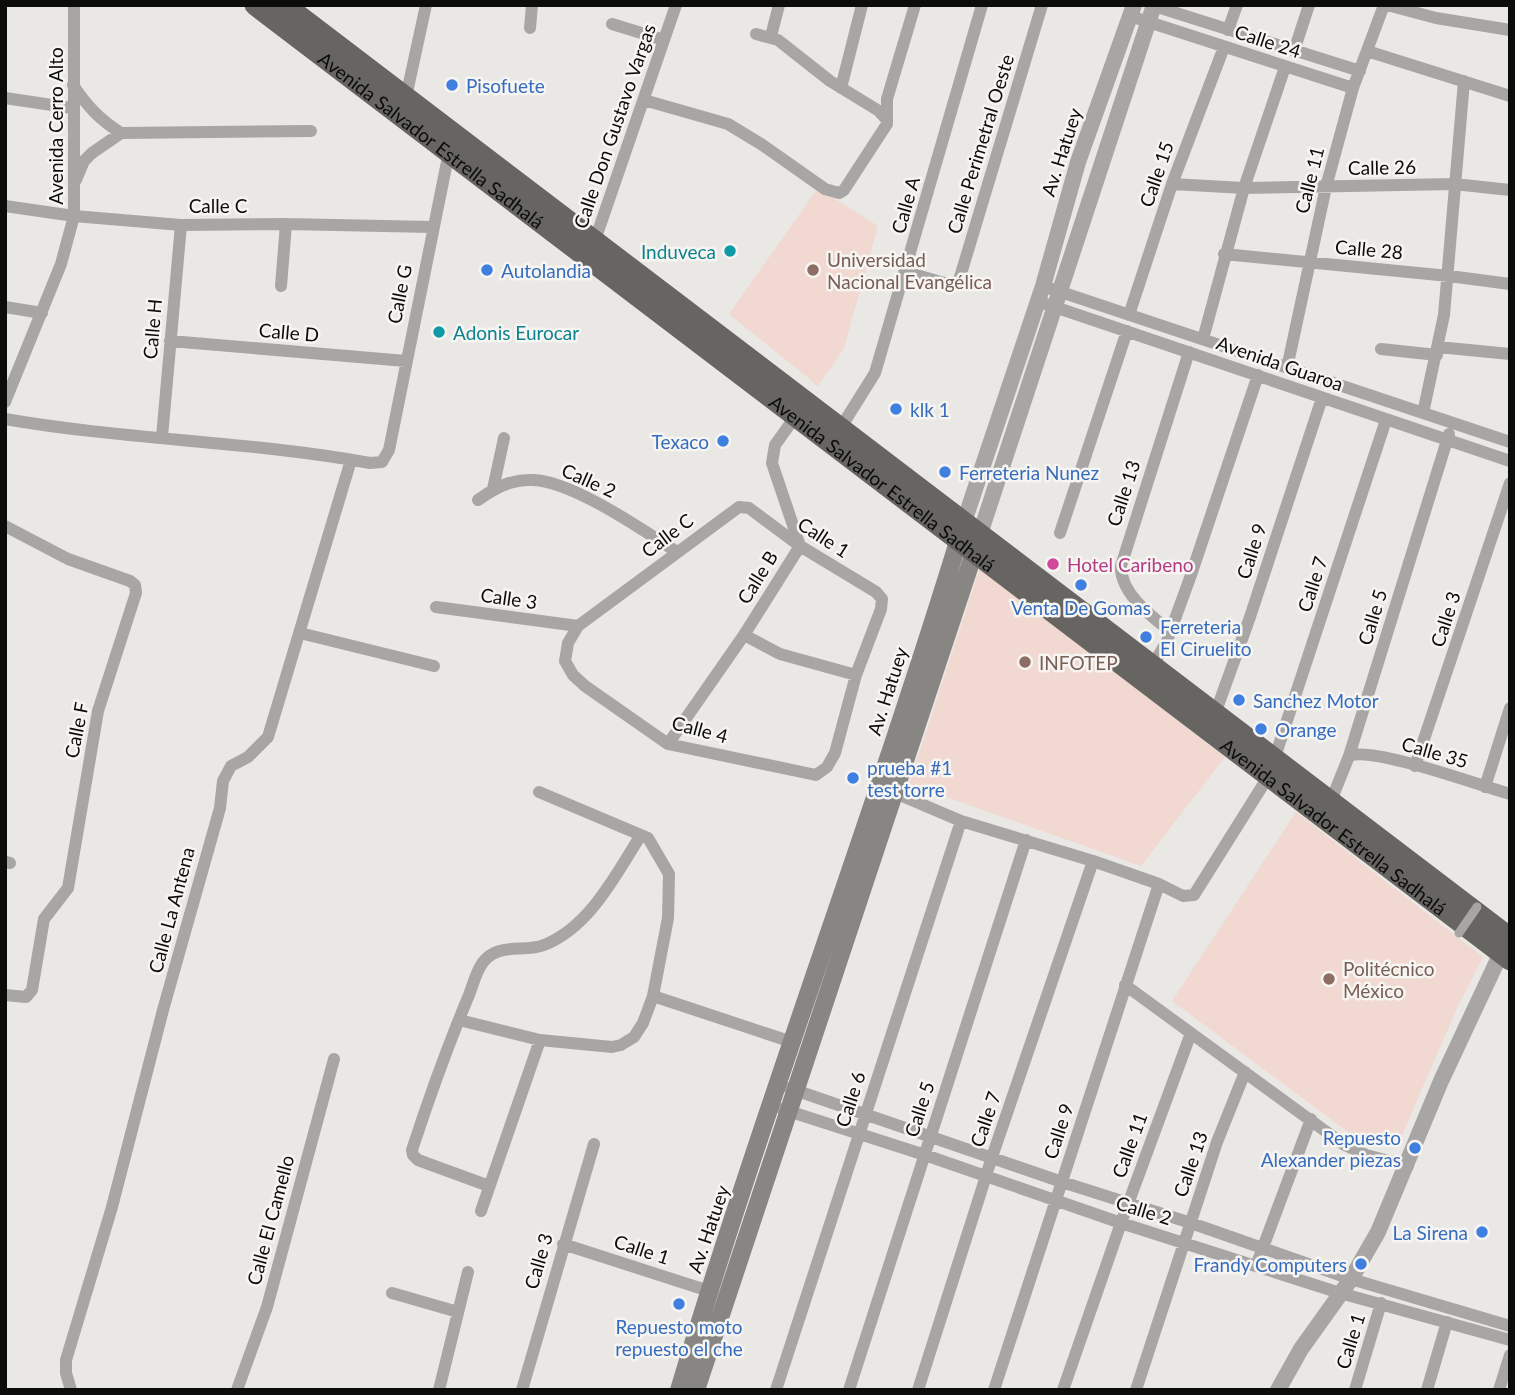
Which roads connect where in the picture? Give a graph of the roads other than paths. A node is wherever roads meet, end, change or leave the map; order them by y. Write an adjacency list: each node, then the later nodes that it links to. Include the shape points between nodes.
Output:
1 (74, 5): 31 (street, Avenida Cerro Alto)
2 (255, 5): 42 (highway, Avenida Salvador Estrella Sadhalá)
3 (285, 5): 35 (highway, Avenida Salvador Estrella Sadhalá)
4 (426, 5): 35 (street)
5 (532, 5): 19 (street)
6 (676, 5): 24 (street, Calle Don Gustavo Vargas)
7 (779, 5): 23 (street)
8 (862, 5): 32 (street)
9 (915, 5): 39 (street, via 887,99)
10 (982, 5): 57 (street, Calle A)
11 (1042, 5): 57 (street, Calle Perimetral Oeste, via 958,282 948,284)
12 (1237, 5): 20 (street)
13 (1310, 5): 26 (street)
14 (1385, 5): 21 (street); 27 (street, Calle 11)
15 (1153, 6): 17 (street, Av. Hatuey); 20 (street, Calle 24)
16 (1132, 11): 17 (street, Calle 24); 61 (street, Av. Hatuey, via 1078,162)
17 (1148, 22): 25 (street, Calle 24); 61 (street, Av. Hatuey)
18 (612, 24): 24 (street)
19 (530, 28)
20 (1228, 30): 26 (street, Calle 24)
21 (1510, 30)
22 (756, 34): 23 (street)
23 (771, 36): 32 (street)
24 (664, 40): 37 (street, Calle Don Gustavo Vargas)
25 (1224, 47): 28 (street, Calle 24); 44 (street, Calle 15)
26 (1294, 51): 29 (street, Calle 24)
27 (1367, 51): 29 (street, Calle 11); 30 (street)
28 (1285, 67): 33 (street, Calle 24); 47 (street)
29 (1360, 71): 33 (street, Calle 11)
30 (1464, 81): 34 (street); 45 (street)
31 (73, 85): 38 (street, Avenida Cerro Alto); 41 (street, via 98,118)
32 (841, 88): 39 (street)
33 (1353, 88): 46 (street, Calle 11)
34 (1510, 96)
35 (406, 97): 42 (highway, Avenida Salvador Estrella Sadhalá)
36 (5, 98): 38 (street)
37 (644, 100): 39 (street, via 728,124 836,194 844,190); 54 (street, Calle Don Gustavo Vargas)
38 (72, 108): 43 (street, Avenida Cerro Alto)
39 (887, 120)
40 (310, 131): 41 (street)
41 (121, 133): 43 (street, via 84,161)
42 (451, 143): 53 (street, Calle G); 54 (highway, Avenida Salvador Estrella Sadhalá)
43 (75, 183): 50 (street, Avenida Cerro Alto)
44 (1172, 184): 47 (street, Calle 26); 64 (street, Calle 15)
45 (1454, 184): 46 (street, Calle 26); 48 (street, Calle 26); 58 (street)
46 (1326, 187): 47 (street, Calle 26); 56 (street, Calle 11)
47 (1244, 188): 55 (street)
48 (1510, 190)
49 (5, 206): 50 (street, Calle C)
50 (74, 216): 52 (street, Calle C); 63 (street, Avenida Cerro Alto)
51 (286, 223): 52 (street, Calle C); 53 (street, Calle C); 60 (street)
52 (181, 225): 67 (street, Calle H)
53 (432, 227): 72 (street, Calle G)
54 (592, 250): 78 (highway, Avenida Salvador Estrella Sadhalá); 82 (highway, Avenida Salvador Estrella Sadhalá)
55 (1224, 254): 56 (street, Calle 28); 66 (street)
56 (1308, 262): 58 (street, Calle 28); 73 (street, Calle 11)
57 (906, 272): 82 (street, Calle A, via 875,373)
58 (1448, 276): 59 (street, Calle 28); 69 (street)
59 (1510, 285)
60 (281, 286)
61 (1048, 296): 64 (street, Avenida Guaroa); 65 (street, Avenida Guaroa); 95 (street, Av. Hatuey)
62 (5, 307): 63 (street)
63 (42, 313): 76 (street, Avenida Cerro Alto)
64 (1129, 315): 66 (street, Avenida Guaroa)
65 (1127, 331): 70 (street, Avenida Guaroa); 94 (street)
66 (1203, 339): 73 (street, Avenida Guaroa)
67 (170, 341): 72 (street, Calle D); 83 (street, Calle H)
68 (1381, 349): 69 (street)
69 (1437, 351): 71 (street); 77 (street)
70 (1189, 352): 74 (street, Avenida Guaroa); 100 (street, Calle 13, via 1121,566 1125,586)
71 (1510, 354)
72 (406, 361): 87 (street, Calle G, via 389,450 376,464)
73 (1286, 368): 77 (street, Avenida Guaroa)
74 (1258, 375): 75 (street, Avenida Guaroa); 100 (street)
75 (1322, 398): 80 (street, Avenida Guaroa); 107 (street, Calle 9)
76 (5, 402)
77 (1423, 414): 81 (street, Avenida Guaroa)
78 (794, 417): 82 (highway, Avenida Salvador Estrella Sadhalá); 96 (street, Calle B, via 775,445 772,463)
79 (5, 419): 83 (street)
80 (1386, 420): 85 (street, Avenida Guaroa); 112 (street, Calle 7)
81 (1453, 424): 85 (street, Calle 5); 86 (street, Avenida Guaroa)
82 (835, 437): 95 (highway, Avenida Salvador Estrella Sadhalá)
83 (162, 438): 87 (street)
84 (504, 438): 90 (street)
85 (1447, 440): 88 (street, Avenida Guaroa); 110 (street, Calle 5)
86 (1510, 442)
87 (351, 460): 101 (street, Calle La Antena)
88 (1510, 461)
89 (1510, 483): 111 (street, Calle 3)
90 (493, 489): 91 (street, Calle 2); 97 (street, Calle 2, via 533,480 554,484 617,514)
91 (478, 500)
92 (745, 506): 96 (street, Calle 1); 97 (street, Calle C)
93 (5, 526): 127 (street, Calle F, via 68,559 130,581 136,593 98,711 68,888 44,919 32,990 22,998)
94 (1060, 533)
95 (969, 538): 103 (highway, Avenida Salvador Estrella Sadhalá); 112 (highway, Avenida Salvador Estrella Sadhalá); 114 (main road, Av. Hatuey)
96 (800, 546): 102 (street, Calle B); 105 (street, Calle 1, via 882,599)
97 (677, 552): 99 (street, Calle C)
98 (436, 607): 99 (street, Calle 3)
99 (578, 626): 109 (street, Calle 4, via 565,661 573,675)
100 (1170, 631): 103 (street)
101 (300, 633): 104 (street); 170 (street, Calle La Antena, via 268,737 231,766 223,781 220,807 112,1207 66,1360)
102 (744, 635): 105 (street, via 780,654); 109 (street, Calle B)
103 (1153, 665): 107 (highway, Avenida Salvador Estrella Sadhalá)
104 (434, 666)
105 (856, 676): 109 (street, Calle 4, via 832,760 820,772 810,775)
106 (1510, 708): 108 (street)
107 (1214, 714): 112 (highway, Avenida Salvador Estrella Sadhalá)
108 (1505, 737): 113 (street)
109 (668, 744)
110 (1349, 755): 111 (street, Calle 35, via 1367,754); 117 (street, Calle 5)
111 (1415, 766): 113 (street, Calle 35)
112 (1271, 769): 117 (highway, Avenida Salvador Estrella Sadhalá); 122 (street, via 1194,895 1184,896)
113 (1485, 787): 116 (street, Calle 35)
114 (886, 789): 118 (street); 132 (main road, Av. Hatuey); 135 (main road, Av. Hatuey)
115 (539, 792): 119 (street)
116 (1510, 794)
117 (1326, 811): 125 (highway, Avenida Salvador Estrella Sadhalá)
118 (961, 821): 120 (street); 137 (street, Calle 6)
119 (641, 835): 128 (street, via 648,838 669,874 668,918); 129 (street, via 579,923 542,946 499,950 488,957)
120 (1026, 840): 121 (street); 140 (street, Calle 5)
121 (1093, 861): 122 (street); 143 (street, Calle 7)
122 (1159, 884): 126 (street, Calle 9)
123 (1477, 907): 124 (street, bridge)
124 (1459, 933)
125 (1508, 947): 144 (street, via 1447,1069)
126 (1125, 985): 130 (street); 146 (street, Calle 9)
127 (5, 995)
128 (653, 996): 131 (street, via 634,1037 621,1045); 132 (street)
129 (458, 1020): 131 (street); 147 (street, via 413,1155)
130 (1191, 1033): 134 (street); 149 (street, Calle 11)
131 (540, 1040): 147 (street)
132 (792, 1042): 135 (main road, Av. Hatuey)
133 (334, 1059): 171 (street, Calle El Camello, via 267,1307)
134 (1245, 1072): 138 (street); 152 (street, Calle 13)
135 (787, 1087): 136 (main road, Av. Hatuey); 137 (street, Calle 2)
136 (780, 1108): 139 (street, Calle 2); 159 (main road, Av. Hatuey); 175 (main road, Av. Hatuey)
137 (866, 1114): 139 (street, Calle 6); 140 (street, Calle 2)
138 (1311, 1119): 144 (street, via 1355,1150); 155 (street)
139 (859, 1134): 142 (street, Calle 2); 176 (street, Calle 6)
140 (931, 1136): 142 (street, Calle 5); 143 (street, Calle 2)
141 (594, 1144): 154 (street, Calle 3)
142 (925, 1155): 145 (street, Calle 2); 177 (street, Calle 5)
143 (992, 1157): 145 (street, Calle 7); 146 (street, Calle 2)
144 (1408, 1166): 158 (street)
145 (986, 1177): 148 (street, Calle 2); 178 (street, Calle 7)
146 (1062, 1182): 148 (street, Calle 9); 149 (street, Calle 2)
147 (489, 1185): 150 (street)
148 (1055, 1202): 151 (street, Calle 2); 179 (street, Calle 9)
149 (1128, 1203): 151 (street, Calle 11); 152 (street, Calle 2)
150 (481, 1210)
151 (1121, 1223): 153 (street, Calle 2); 180 (street, Calle 11)
152 (1191, 1223): 153 (street, Calle 13); 155 (street, Calle 2)
153 (1184, 1242): 156 (street, Calle 2); 181 (street, Calle 13)
154 (563, 1244): 159 (street, Calle 1); 173 (street, Calle 3)
155 (1264, 1248): 156 (street); 158 (street, Calle 2)
156 (1256, 1266): 161 (street, Calle 2)
157 (468, 1272): 165 (street)
158 (1351, 1279): 161 (street); 162 (street, Calle 2)
159 (709, 1291): 174 (main road, Av. Hatuey)
160 (392, 1293): 165 (street)
161 (1340, 1293): 163 (street, Calle 2); 182 (street)
162 (1415, 1298): 164 (street); 167 (street, Calle 2)
163 (1381, 1303): 164 (street, Calle 2); 183 (street, Calle 1)
164 (1410, 1311): 166 (street, Calle 2)
165 (458, 1312): 172 (street)
166 (1447, 1322): 168 (street, Calle 2); 184 (street)
167 (1510, 1326)
168 (1510, 1340)
169 (1510, 1355): 185 (street)
170 (71, 1390)
171 (237, 1390)
172 (439, 1390)
173 (522, 1390)
174 (679, 1390)
175 (696, 1390)
176 (776, 1390)
177 (849, 1390)
178 (918, 1390)
179 (993, 1390)
180 (1063, 1390)
181 (1136, 1390)
182 (1278, 1390)
183 (1355, 1390)
184 (1427, 1390)
185 (1499, 1390)

